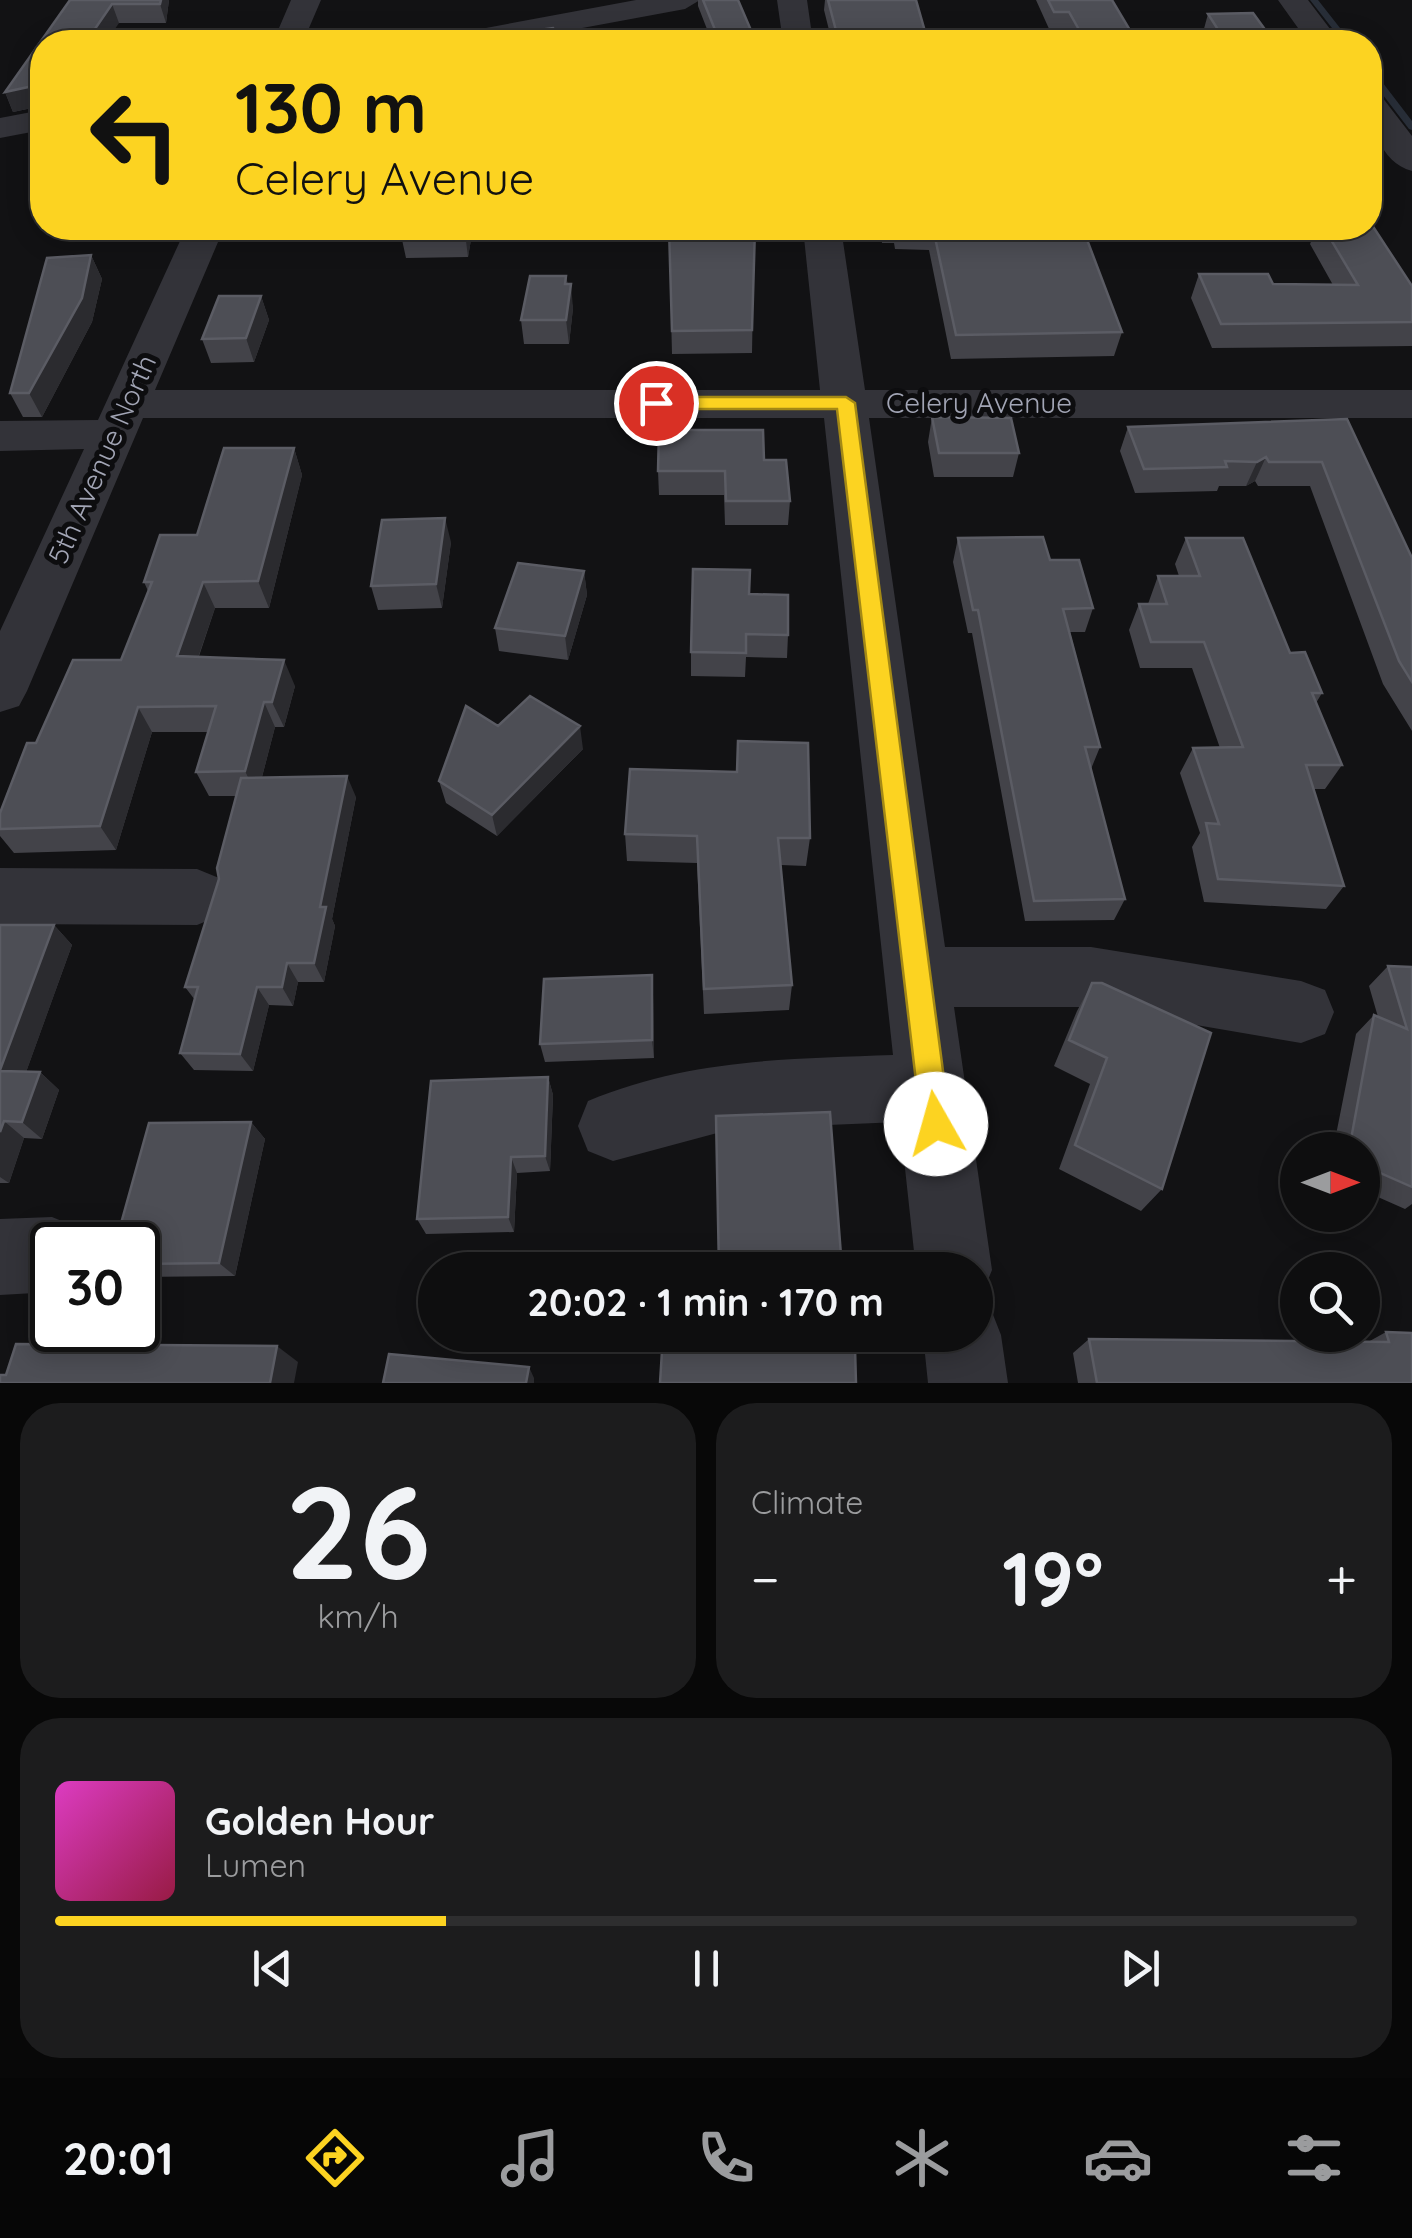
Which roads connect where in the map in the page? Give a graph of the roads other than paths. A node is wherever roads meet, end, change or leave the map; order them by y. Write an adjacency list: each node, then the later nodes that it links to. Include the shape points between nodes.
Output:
1 (306, 0): 5 (street)
2 (685, 0): 6 (street)
3 (792, 0): 7 (street)
4 (1293, 0): 8 (street)
5 (293, 30)
6 (524, 30)
7 (796, 30)
8 (1315, 30)
9 (1382, 120): 12 (street)
10 (30, 122): 11 (street)
11 (0, 128)
12 (1412, 160)
13 (200, 240): 17 (street, 5th Avenue North)
14 (824, 240): 15 (street)
15 (846, 403): 16 (street, Celery Avenue); 17 (street, Celery Avenue); 23 (street)
16 (1412, 404)
17 (119, 419): 18 (street, Celery Avenue); 19 (street, 5th Avenue North)
18 (0, 436)
19 (24, 586): 20 (street, 5th Avenue North)
20 (0, 691)
21 (0, 896): 22 (street)
22 (197, 897)
23 (917, 977): 24 (street, via 1106,978); 25 (street)
24 (1301, 1012)
25 (931, 1087): 26 (street, via 732,1094); 27 (street)
26 (613, 1126)
27 (952, 1252)
28 (30, 1255): 29 (street)
29 (0, 1257)
30 (964, 1352): 31 (street)
31 (968, 1383)

